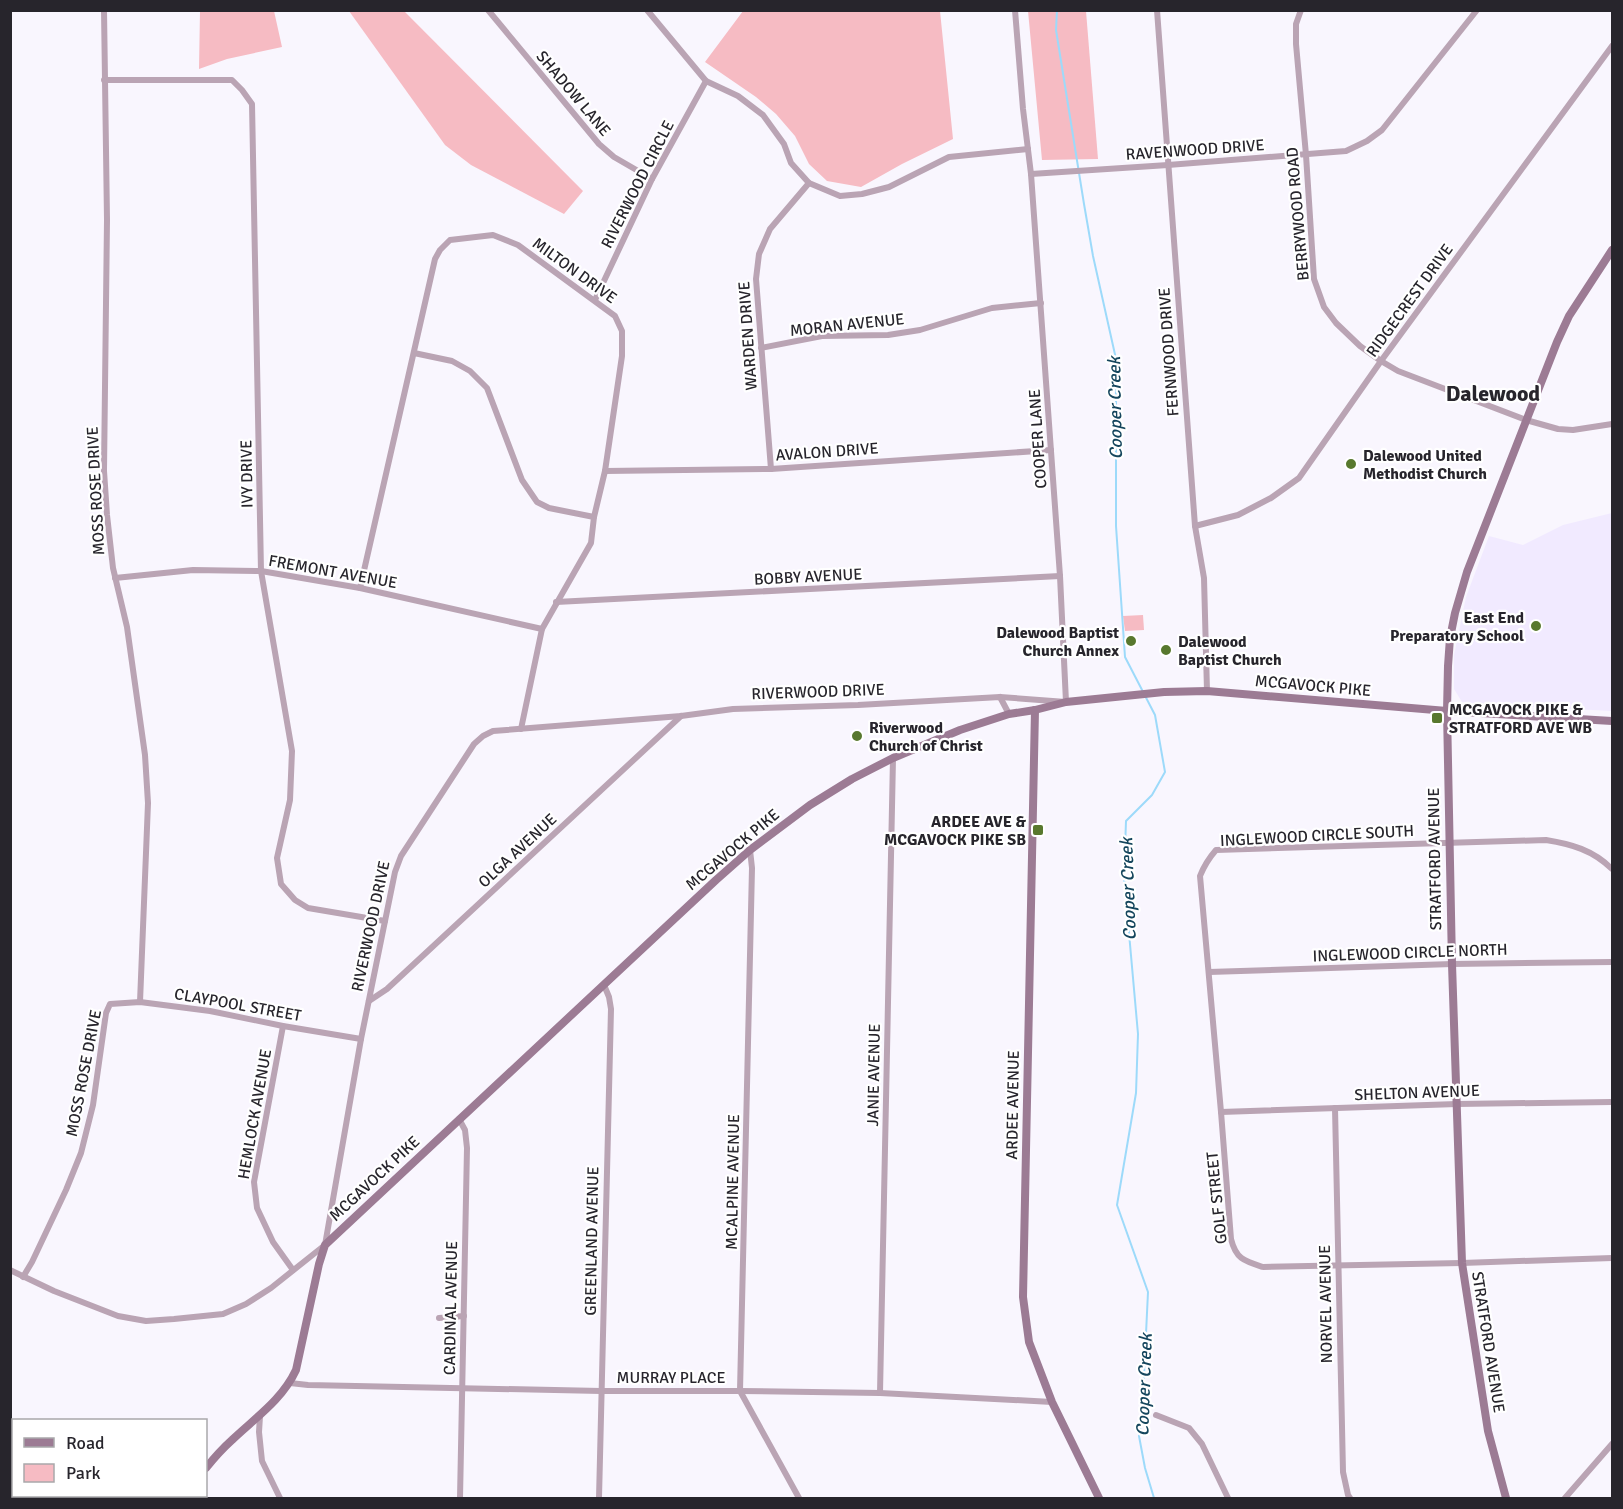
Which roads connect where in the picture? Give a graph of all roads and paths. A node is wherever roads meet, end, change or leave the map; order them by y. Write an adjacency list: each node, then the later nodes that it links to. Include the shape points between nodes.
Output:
1 (104, 10): 9 (street, MOSS ROSE DRIVE)
2 (488, 10): 15 (street, SHADOW LANE, via 599,144)
3 (647, 10): 10 (street)
4 (1015, 10): 11 (street)
5 (1157, 10): 13 (street, FERNWOOD DRIVE)
6 (1301, 10): 12 (street, BERRYWOOD ROAD, via 1296,44)
7 (1477, 10): 12 (street, RAVENWOOD DRIVE, via 1382,130 1346,151)
8 (1612, 46): 22 (street, RIDGECREST DRIVE)
9 (104, 80): 30 (street, IVY DRIVE, via 232,80 252,104); 32 (street, MOSS ROSE DRIVE, via 104,471)
10 (706, 81): 15 (street, RIVERWOOD CIRCLE); 16 (street, via 738,96 763,115 784,144 791,163)
11 (1028, 149): 14 (street, COOPER LANE); 16 (street, via 949,157 889,187 862,194 840,196)
12 (1306, 155): 13 (street, RAVENWOOD DRIVE); 22 (street, BERRYWOOD ROAD, via 1314,279 1323,308 1360,346)
13 (1168, 165): 14 (street, RAVENWOOD DRIVE); 29 (street, FERNWOOD DRIVE)
14 (1031, 174): 19 (street, COOPER LANE)
15 (652, 179): 18 (street, RIVERWOOD CIRCLE)
16 (809, 183): 20 (street, WARDEN DRIVE, via 770,229 759,254 756,279)
17 (1612, 250): 23 (street, STRATFORD AVENUE, via 1569,316)
18 (595, 300): 21 (street, MILTON DRIVE, via 518,245 493,235 450,240 435,259); 27 (street, MILTON DRIVE, via 615,316 622,331 622,356)
19 (1041, 303): 20 (street, MORAN AVENUE, via 992,308 920,330 888,335 822,336); 25 (street, COOPER LANE)
20 (761, 348): 26 (street, WARDEN DRIVE)
21 (414, 354): 28 (street, via 452,361 470,371 487,388 522,480 537,502); 33 (street, MILTON DRIVE)
22 (1381, 361): 23 (street, BERRYWOOD ROAD); 29 (street, RIDGECREST DRIVE, via 1299,478 1238,515)
23 (1526, 420): 24 (street, BERRYWOOD ROAD, via 1573,430); 41 (street, STRATFORD AVENUE, via 1467,572 1455,614 1450,638)
24 (1612, 424)
25 (1051, 450): 26 (street, AVALON DRIVE); 31 (street, COOPER LANE)
26 (771, 469): 27 (street, AVALON DRIVE)
27 (605, 471): 28 (street, MILTON DRIVE)
28 (594, 517): 34 (street, MILTON DRIVE, via 591,543)
29 (1195, 526): 36 (street, FERNWOOD DRIVE, via 1204,578)
30 (261, 571): 32 (street, FREMONT AVENUE, via 194,570); 33 (street, FREMONT AVENUE); 51 (street, IVY DRIVE, via 292,751 290,800 277,858 281,884 308,908)
31 (1060, 576): 34 (street, BOBBY AVENUE); 39 (street, COOPER LANE)
32 (115, 578): 57 (street, MOSS ROSE DRIVE, via 127,627 147,784)
33 (360, 588): 35 (street, FREMONT AVENUE)
34 (556, 602): 35 (street, MILTON DRIVE)
35 (542, 629): 45 (street, MILTON DRIVE)
36 (1207, 691): 39 (street, MCGAVOCK PIKE); 41 (street, MCGAVOCK PIKE)
37 (1000, 697): 38 (street, RIVERWOOD DRIVE); 42 (street); 43 (street, RIVERWOOD DRIVE, via 733,709)
38 (1030, 698): 39 (street, RIVERWOOD DRIVE); 40 (street, ARDEE AVENUE)
39 (1066, 702): 40 (street, MCGAVOCK PIKE)
40 (1035, 710): 42 (street, MCGAVOCK PIKE); 80 (street, ARDEE AVENUE, via 1023,1297 1029,1342)
41 (1447, 711): 44 (street, MCGAVOCK PIKE); 47 (street, STRATFORD AVENUE)
42 (1009, 714): 46 (street, MCGAVOCK PIKE)
43 (681, 716): 45 (street, RIVERWOOD DRIVE); 56 (street, OLGA AVENUE, via 396,981)
44 (1612, 721)
45 (521, 729): 51 (street, RIVERWOOD DRIVE, via 493,731 474,744 401,856)
46 (894, 758): 48 (street, MCGAVOCK PIKE, via 810,805); 79 (street, JANIE AVENUE)
47 (1449, 843): 49 (street, INGLEWOOD CIRCLE SOUTH, via 1216,850); 50 (street, INGLEWOOD CIRCLE SOUTH, via 1546,840 1572,844); 53 (street, STRATFORD AVENUE)
48 (750, 850): 55 (street, MCGAVOCK PIKE); 78 (street, MCALPINE AVENUE)
49 (1203, 868): 54 (street, GOLF STREET, via 1200,876)
50 (1612, 869)
51 (385, 921): 56 (street, RIVERWOOD DRIVE)
52 (1612, 962): 53 (street, INGLEWOOD CIRCLE NORTH)
53 (1452, 964): 54 (street, INGLEWOOD CIRCLE NORTH); 62 (street, STRATFORD AVENUE)
54 (1209, 972): 64 (street, GOLF STREET)
55 (604, 985): 65 (street, MCGAVOCK PIKE); 77 (street, GREENLAND AVENUE, via 611,1009)
56 (369, 1001): 60 (street, RIVERWOOD DRIVE)
57 (140, 1002): 58 (street, CLAYPOOL STREET); 59 (street, CLAYPOOL STREET)
58 (110, 1004): 72 (street, MOSS ROSE DRIVE, via 81,1154)
59 (283, 1026): 60 (street, CLAYPOOL STREET); 71 (street, HEMLOCK AVENUE, via 254,1182 257,1209)
60 (361, 1039): 66 (street, RIVERWOOD DRIVE)
61 (1612, 1102): 62 (street, SHELTON AVENUE)
62 (1457, 1104): 63 (street, SHELTON AVENUE); 68 (street, STRATFORD AVENUE)
63 (1335, 1108): 64 (street, SHELTON AVENUE); 69 (street, NORVEL AVENUE)
64 (1221, 1112): 69 (street, GOLF STREET, via 1235,1252 1249,1263 1263,1267)
65 (459, 1119): 66 (street, MCGAVOCK PIKE); 73 (street, CARDINAL AVENUE, via 467,1148)
66 (325, 1245): 71 (street, MCGAVOCK PIKE); 75 (street, RIVERWOOD DRIVE)
67 (1612, 1258): 68 (street, GOLF STREET)
68 (1462, 1263): 69 (street, GOLF STREET); 92 (street, STRATFORD AVENUE, via 1488,1431)
69 (1338, 1266): 91 (street, NORVEL AVENUE, via 1343,1472)
70 (10, 1270): 72 (street, MCGAVOCK PIKE)
71 (293, 1270): 72 (street, MCGAVOCK PIKE, via 246,1304 222,1314 146,1321 118,1316)
72 (23, 1277)
73 (465, 1316): 74 (street); 76 (street, CARDINAL AVENUE)
74 (439, 1318)
75 (290, 1383): 76 (street, MURRAY PLACE); 82 (street, RIVERWOOD DRIVE)
76 (462, 1388): 77 (street, MURRAY PLACE); 86 (street, CARDINAL AVENUE)
77 (601, 1391): 78 (street, MURRAY PLACE); 87 (street, GREENLAND AVENUE)
78 (740, 1391): 79 (street, MURRAY PLACE); 88 (street)
79 (880, 1393): 80 (street, MURRAY PLACE)
80 (1052, 1402): 89 (street, ARDEE AVENUE)
81 (1156, 1415): 90 (street, via 1190,1428)
82 (260, 1416): 84 (street, RIVERWOOD DRIVE); 85 (street, via 262,1461)
83 (1612, 1444): 93 (street)
84 (207, 1467)
85 (280, 1498)
86 (460, 1498)
87 (599, 1498)
88 (799, 1498)
89 (1100, 1498)
90 (1228, 1498)
91 (1350, 1498)
92 (1506, 1498)
93 (1565, 1498)

